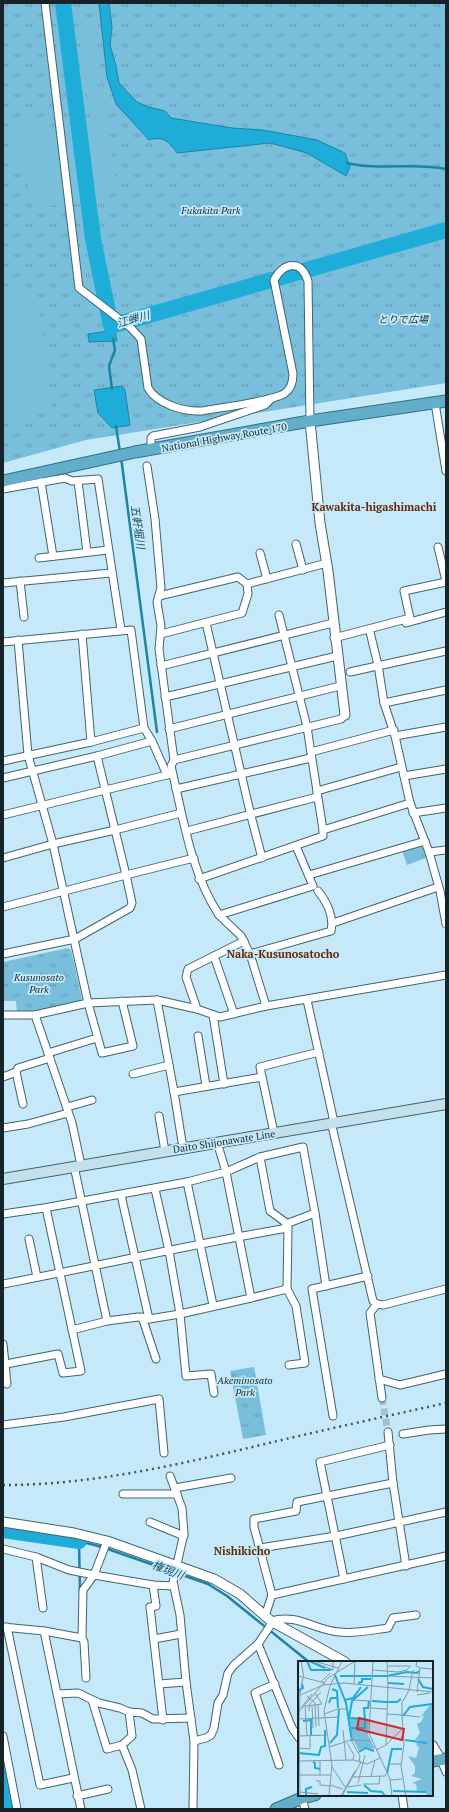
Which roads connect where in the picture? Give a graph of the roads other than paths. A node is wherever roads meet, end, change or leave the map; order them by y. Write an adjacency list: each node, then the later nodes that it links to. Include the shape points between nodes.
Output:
1 (45, 3): 2 (street, via 80,288 141,338 148,388 155,397 191,411)
2 (272, 398): 5 (street, via 285,393 293,383 274,280 284,267 297,266 303,269 308,281); 6 (street, via 265,405 200,427 153,436)
3 (446, 401): 4 (highway, National Highway Route 170)
4 (435, 403): 5 (highway, National Highway Route 170); 8 (street)
5 (310, 421): 6 (highway, National Highway Route 170); 20 (street, via 320,523)
6 (151, 450): 9 (highway, National Highway Route 170)
7 (147, 466): 28 (street, via 161,588)
8 (446, 468)
9 (3, 481)
10 (78, 481): 11 (street, via 65,478); 15 (street, via 98,479); 16 (street)
11 (41, 482): 12 (street); 18 (street)
12 (3, 489)
13 (296, 544): 21 (street)
14 (438, 547): 25 (street)
15 (108, 550): 16 (street); 22 (street)
16 (87, 552): 18 (street)
17 (260, 553): 23 (street)
18 (53, 556): 19 (street)
19 (39, 558)
20 (327, 563): 21 (street); 33 (street)
21 (303, 570): 23 (street)
22 (111, 573): 24 (street); 34 (street)
23 (267, 579): 27 (street)
24 (20, 581): 26 (street); 31 (street)
25 (446, 582): 39 (street, via 404,591 410,618)
26 (3, 584)
27 (247, 584): 28 (street, via 238,577); 32 (street, via 248,594 242,613)
28 (159, 596): 37 (street, via 157,602)
29 (446, 612): 35 (street)
30 (279, 615): 38 (street)
31 (24, 617)
32 (206, 623): 37 (street); 44 (street)
33 (333, 623): 38 (street); 39 (street)
34 (121, 630): 36 (street); 60 (street, via 131,630)
35 (370, 632): 40 (street); 46 (street)
36 (82, 634): 41 (street); 64 (street)
37 (161, 634): 47 (street)
38 (284, 635): 44 (street); 48 (street)
39 (334, 638): 45 (street)
40 (344, 639)
41 (18, 640): 42 (street); 66 (street)
42 (3, 642)
43 (446, 651): 46 (street)
44 (213, 654): 47 (street); 50 (street)
45 (337, 656): 48 (street); 51 (street)
46 (378, 665): 49 (street); 55 (street)
47 (161, 666): 54 (street)
48 (292, 666): 50 (street); 53 (street)
49 (350, 672)
50 (220, 683): 54 (street); 56 (street)
51 (340, 686): 53 (street); 57 (street)
52 (446, 690): 55 (street)
53 (299, 696): 56 (street); 58 (street)
54 (165, 697): 61 (street)
55 (384, 702): 62 (street)
56 (227, 714): 61 (street); 65 (street)
57 (344, 715): 58 (street)
58 (307, 727): 65 (street); 67 (street)
59 (446, 727): 62 (street)
60 (144, 728): 63 (street); 64 (street)
61 (169, 729): 70 (street)
62 (394, 733): 67 (street); 71 (street)
63 (152, 741): 68 (street); 74 (street)
64 (91, 742): 66 (street)
65 (234, 746): 70 (street); 75 (street)
66 (28, 755): 69 (street); 73 (street)
67 (311, 755): 75 (street); 80 (street)
68 (97, 756): 73 (street); 79 (street)
69 (3, 760)
70 (174, 760): 74 (street)
71 (401, 767): 76 (street); 80 (street)
72 (446, 768): 76 (street)
73 (33, 771): 77 (street); 82 (street)
74 (170, 774): 78 (street); 79 (street)
75 (241, 774): 78 (street); 87 (street)
76 (404, 776): 81 (street)
77 (3, 778)
78 (176, 789): 84 (street)
79 (106, 790): 82 (street); 88 (street)
80 (317, 794): 87 (street); 89 (street)
81 (410, 804): 85 (street); 89 (street)
82 (42, 805): 86 (street); 92 (street)
83 (446, 808): 85 (street)
84 (181, 813): 88 (street); 90 (street)
85 (413, 813): 91 (street)
86 (3, 815)
87 (251, 816): 90 (street); 98 (street)
88 (115, 830): 92 (street); 99 (street)
89 (323, 830): 93 (street, via 324,836)
90 (187, 832): 97 (street)
91 (425, 841): 95 (street); 100 (street)
92 (53, 844): 96 (street); 103 (street)
93 (296, 846): 98 (street); 100 (street)
94 (446, 850): 95 (street)
95 (429, 852): 102 (street)
96 (3, 858)
97 (194, 858): 99 (street); 101 (street)
98 (262, 858): 101 (street)
99 (126, 875): 103 (street); 109 (street, via 132,903 130,908)
100 (309, 875): 106 (street, via 313,886)
101 (200, 879): 106 (street, via 208,898)
102 (441, 889): 107 (street); 108 (street)
103 (64, 891): 105 (street); 109 (street)
104 (318, 891): 107 (street, via 326,900)
105 (3, 907)
106 (220, 915): 110 (street)
107 (333, 923): 112 (street, via 331,931)
108 (446, 924)
109 (75, 939): 111 (street); 118 (street)
110 (244, 941): 112 (street); 113 (street)
111 (3, 954)
112 (250, 954): 119 (street)
113 (214, 956): 120 (street, via 188,969 186,977); 121 (street)
114 (446, 975): 116 (street)
115 (157, 1000): 117 (street); 120 (street); 129 (street)
116 (307, 1000): 119 (street); 127 (street)
117 (122, 1001): 118 (street); 126 (street, via 133,1046 102,1053)
118 (88, 1003): 123 (street); 126 (street)
119 (266, 1006): 121 (street)
120 (197, 1009): 124 (street)
121 (234, 1014): 124 (street, via 220,1017)
122 (3, 1015): 123 (street)
123 (35, 1015): 128 (street)
124 (213, 1015): 134 (street)
125 (198, 1036): 135 (street)
126 (97, 1038): 128 (street)
127 (319, 1052): 133 (street, via 260,1067); 142 (street)
128 (49, 1055): 130 (street, via 18,1068); 140 (street)
129 (169, 1065): 131 (street); 136 (street)
130 (16, 1072): 132 (street); 138 (street)
131 (132, 1074)
132 (3, 1077)
133 (262, 1077): 134 (street); 144 (street)
134 (224, 1084): 135 (street)
135 (206, 1086): 136 (street)
136 (174, 1092): 146 (street)
137 (92, 1100): 140 (street)
138 (23, 1104)
139 (446, 1104): 142 (main road, Daito Shijonawate Line)
140 (68, 1110): 143 (street, via 28,1124); 149 (street)
141 (159, 1116): 147 (street)
142 (333, 1122): 144 (main road, Daito Shijonawate Line); 167 (street)
143 (3, 1128)
144 (274, 1133): 145 (main road, Daito Shijonawate Line)
145 (217, 1142): 146 (main road, Daito Shijonawate Line); 150 (street)
146 (183, 1148): 147 (main road, Daito Shijonawate Line)
147 (165, 1150): 149 (main road, Daito Shijonawate Line)
148 (260, 1157): 150 (street); 157 (street, via 303,1147); 159 (street, via 270,1211)
149 (78, 1165): 151 (main road, Daito Shijonawate Line); 155 (street)
150 (226, 1172): 152 (street); 160 (street)
151 (3, 1178)
152 (187, 1182): 153 (street); 162 (street)
153 (156, 1188): 154 (street); 163 (street)
154 (121, 1195): 155 (street); 164 (street)
155 (83, 1202): 156 (street); 165 (street)
156 (46, 1208): 158 (street); 166 (street)
157 (316, 1213): 159 (street); 170 (street)
158 (3, 1214)
159 (287, 1226): 160 (street); 171 (street)
160 (239, 1236): 162 (street); 173 (street)
161 (29, 1238): 168 (street)
162 (201, 1244): 163 (street); 175 (street)
163 (169, 1251): 164 (street); 176 (street)
164 (134, 1258): 165 (street); 177 (street)
165 (96, 1266): 166 (street); 178 (street)
166 (60, 1273): 168 (street); 179 (street)
167 (368, 1276): 170 (street); 174 (street, via 373,1301)
168 (37, 1277): 169 (street)
169 (3, 1284)
170 (326, 1286): 190 (street, via 312,1289)
171 (287, 1289): 173 (street); 184 (street, via 296,1306 305,1363)
172 (446, 1289): 174 (street, via 383,1305)
173 (251, 1298): 175 (street)
174 (377, 1304): 186 (street, via 370,1313)
175 (213, 1305): 176 (street)
176 (180, 1314): 177 (street); 188 (street, via 186,1376 211,1374)
177 (146, 1318): 178 (street); 182 (street)
178 (107, 1321): 179 (street)
179 (72, 1330): 183 (street, via 81,1371 63,1373 58,1354)
180 (3, 1344): 181 (street)
181 (3, 1349): 183 (street)
182 (156, 1359)
183 (6, 1364): 187 (street)
184 (289, 1365)
185 (446, 1374): 186 (street, via 400,1385)
186 (378, 1379): 189 (street)
187 (7, 1384)
188 (214, 1393)
189 (382, 1398)
190 (333, 1416)
191 (3, 1425): 196 (street, via 64,1417 159,1399)
192 (446, 1429): 194 (street)
193 (388, 1432): 195 (street)
194 (403, 1434)
195 (390, 1445): 199 (street); 202 (street, via 320,1462)
196 (164, 1454)
197 (170, 1476): 200 (street)
198 (231, 1478): 200 (street)
199 (393, 1483): 202 (street); 206 (street)
200 (176, 1491): 201 (street); 207 (street, via 182,1508)
201 (123, 1494)
202 (327, 1495): 208 (street); 210 (street, via 297,1502 296,1511 254,1519)
203 (446, 1512): 206 (street)
204 (3, 1522): 209 (street, via 74,1533)
205 (150, 1522): 207 (street)
206 (399, 1522): 208 (street); 214 (street)
207 (184, 1536): 215 (street)
208 (336, 1536): 210 (street); 217 (street)
209 (106, 1542): 215 (street); 216 (street)
210 (260, 1548): 220 (street)
211 (3, 1549): 213 (street)
212 (446, 1556): 214 (street)
213 (36, 1557): 216 (street, via 74,1571); 221 (street)
214 (406, 1566): 217 (street)
215 (176, 1570): 219 (street); 223 (street, via 214,1579 240,1594)
216 (94, 1574): 218 (street); 227 (street, via 83,1590)
217 (344, 1579): 220 (street)
218 (153, 1585): 219 (street); 228 (street, via 156,1606 150,1607)
219 (174, 1586): 226 (street)
220 (272, 1595): 223 (street)
221 (42, 1608)
222 (416, 1615): 223 (street, via 393,1618 388,1628 348,1633 321,1629 291,1618)
223 (270, 1621): 229 (street); 230 (street)
224 (5, 1627): 225 (street); 249 (street, via 40,1785)
225 (44, 1631): 227 (street); 235 (street)
226 (181, 1634): 228 (street); 232 (street)
227 (82, 1638): 231 (street)
228 (154, 1639): 233 (street)
229 (258, 1644): 234 (street); 242 (street, via 228,1673 211,1735)
230 (343, 1661)
231 (86, 1678)
232 (186, 1682): 233 (street); 238 (street)
233 (159, 1684): 239 (street)
234 (275, 1684): 241 (street, via 292,1728); 246 (street, via 255,1693)
235 (58, 1694): 236 (street, via 78,1693); 249 (street)
236 (92, 1700): 237 (street); 243 (street, via 107,1749)
237 (128, 1712): 239 (street, via 142,1713 153,1719); 243 (street, via 132,1736)
238 (191, 1718): 239 (street); 242 (street)
239 (163, 1720)
240 (3, 1736): 248 (street)
241 (298, 1737)
242 (194, 1741): 257 (street)
243 (122, 1745): 256 (street, via 132,1770)
244 (433, 1747): 245 (street)
245 (440, 1760): 247 (street)
246 (279, 1765)
247 (446, 1772)
248 (6, 1774): 254 (street)
249 (73, 1778): 251 (street)
250 (108, 1788): 251 (street)
251 (77, 1796): 255 (street)
252 (402, 1796): 259 (street)
253 (307, 1799): 258 (highway)
254 (17, 1809)
255 (80, 1809)
256 (141, 1809)
257 (193, 1809)
258 (276, 1809)
259 (404, 1809)

